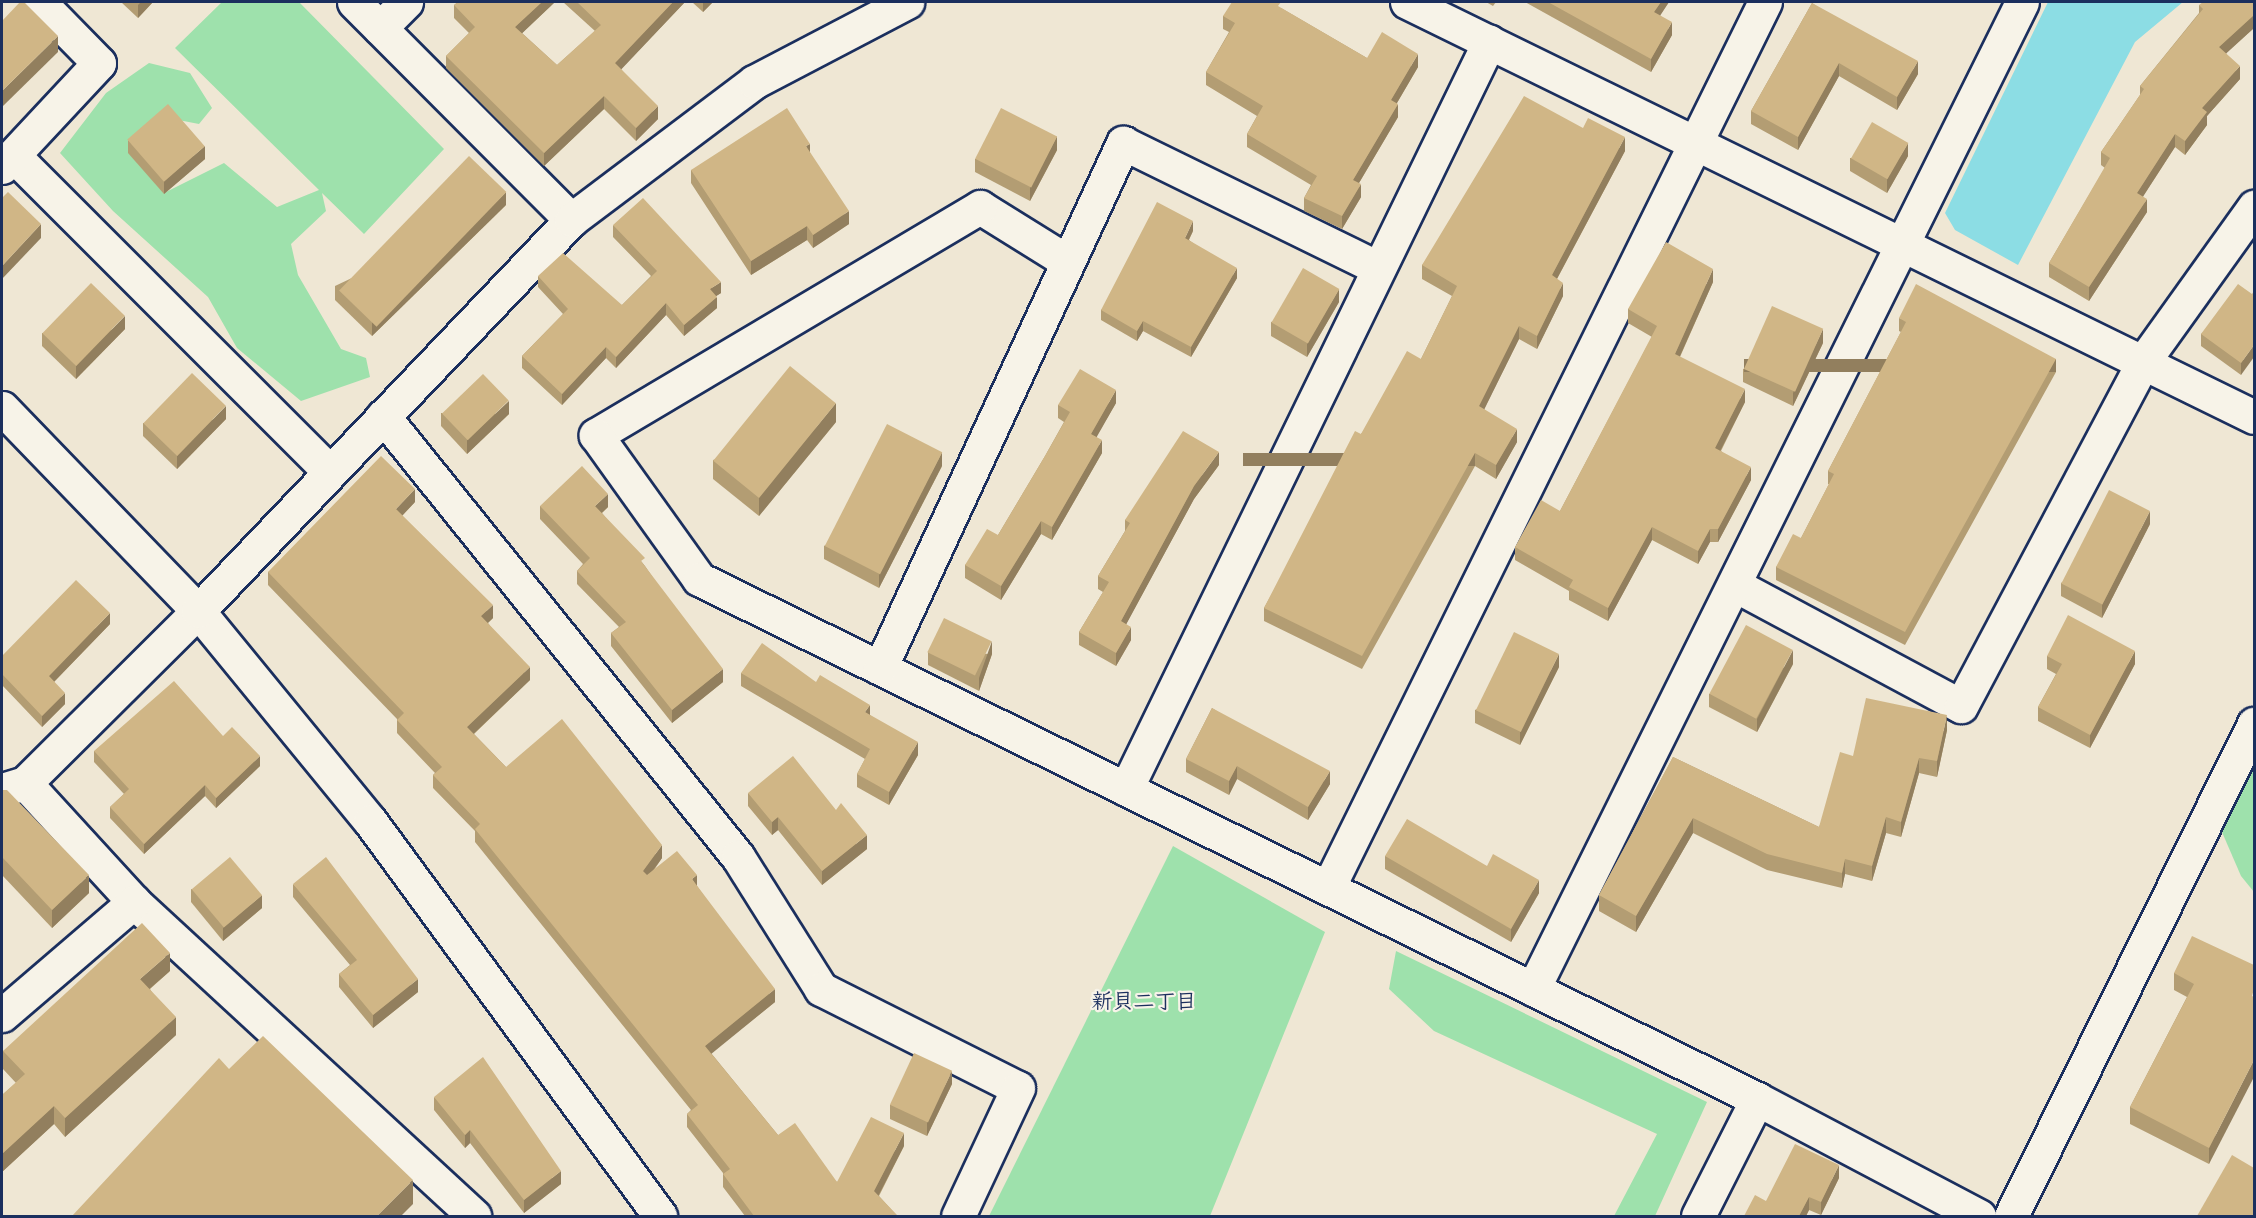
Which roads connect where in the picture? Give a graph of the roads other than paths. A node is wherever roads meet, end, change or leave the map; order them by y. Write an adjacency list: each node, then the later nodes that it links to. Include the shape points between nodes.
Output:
1 (39, 2): 11 (street, via 99,63)
2 (354, 2): 8 (street)
3 (406, 2): 8 (street)
4 (907, 2): 13 (street, via 754,82)
5 (1765, 2): 10 (street)
6 (2022, 2): 14 (street)
7 (1417, 4): 9 (street)
8 (380, 28): 13 (street)
9 (1489, 42): 10 (street); 16 (street)
10 (1695, 142): 14 (street); 28 (street)
11 (8, 161): 21 (street)
12 (2254, 207): 17 (street)
13 (571, 220): 19 (street)
14 (1905, 246): 17 (street); 22 (street)
15 (1065, 260): 16 (street, via 1123,143); 24 (street); 24 (street, via 980,207 596,435 699,579)
16 (1378, 268): 27 (street)
17 (2143, 362): 20 (street); 22 (street, via 1961,706)
18 (2, 408): 23 (street)
19 (383, 416): 21 (street); 35 (street, via 738,857 821,989 1018,1088)
20 (2254, 417)
21 (330, 472): 23 (street)
22 (1735, 585): 30 (street)
23 (198, 611): 26 (street); 34 (street, via 370,821)
24 (880, 668): 27 (street)
25 (2254, 724): 38 (street)
26 (13, 786): 29 (street)
27 (1126, 789): 28 (street)
28 (1328, 888): 30 (street)
29 (134, 902): 31 (street); 33 (street)
30 (1533, 989): 32 (street)
31 (2, 1015)
32 (1756, 1099): 36 (street); 37 (street)
33 (474, 1216)
34 (660, 1216)
35 (958, 1216)
36 (1698, 1216)
37 (1979, 1216)
38 (2011, 1216)

